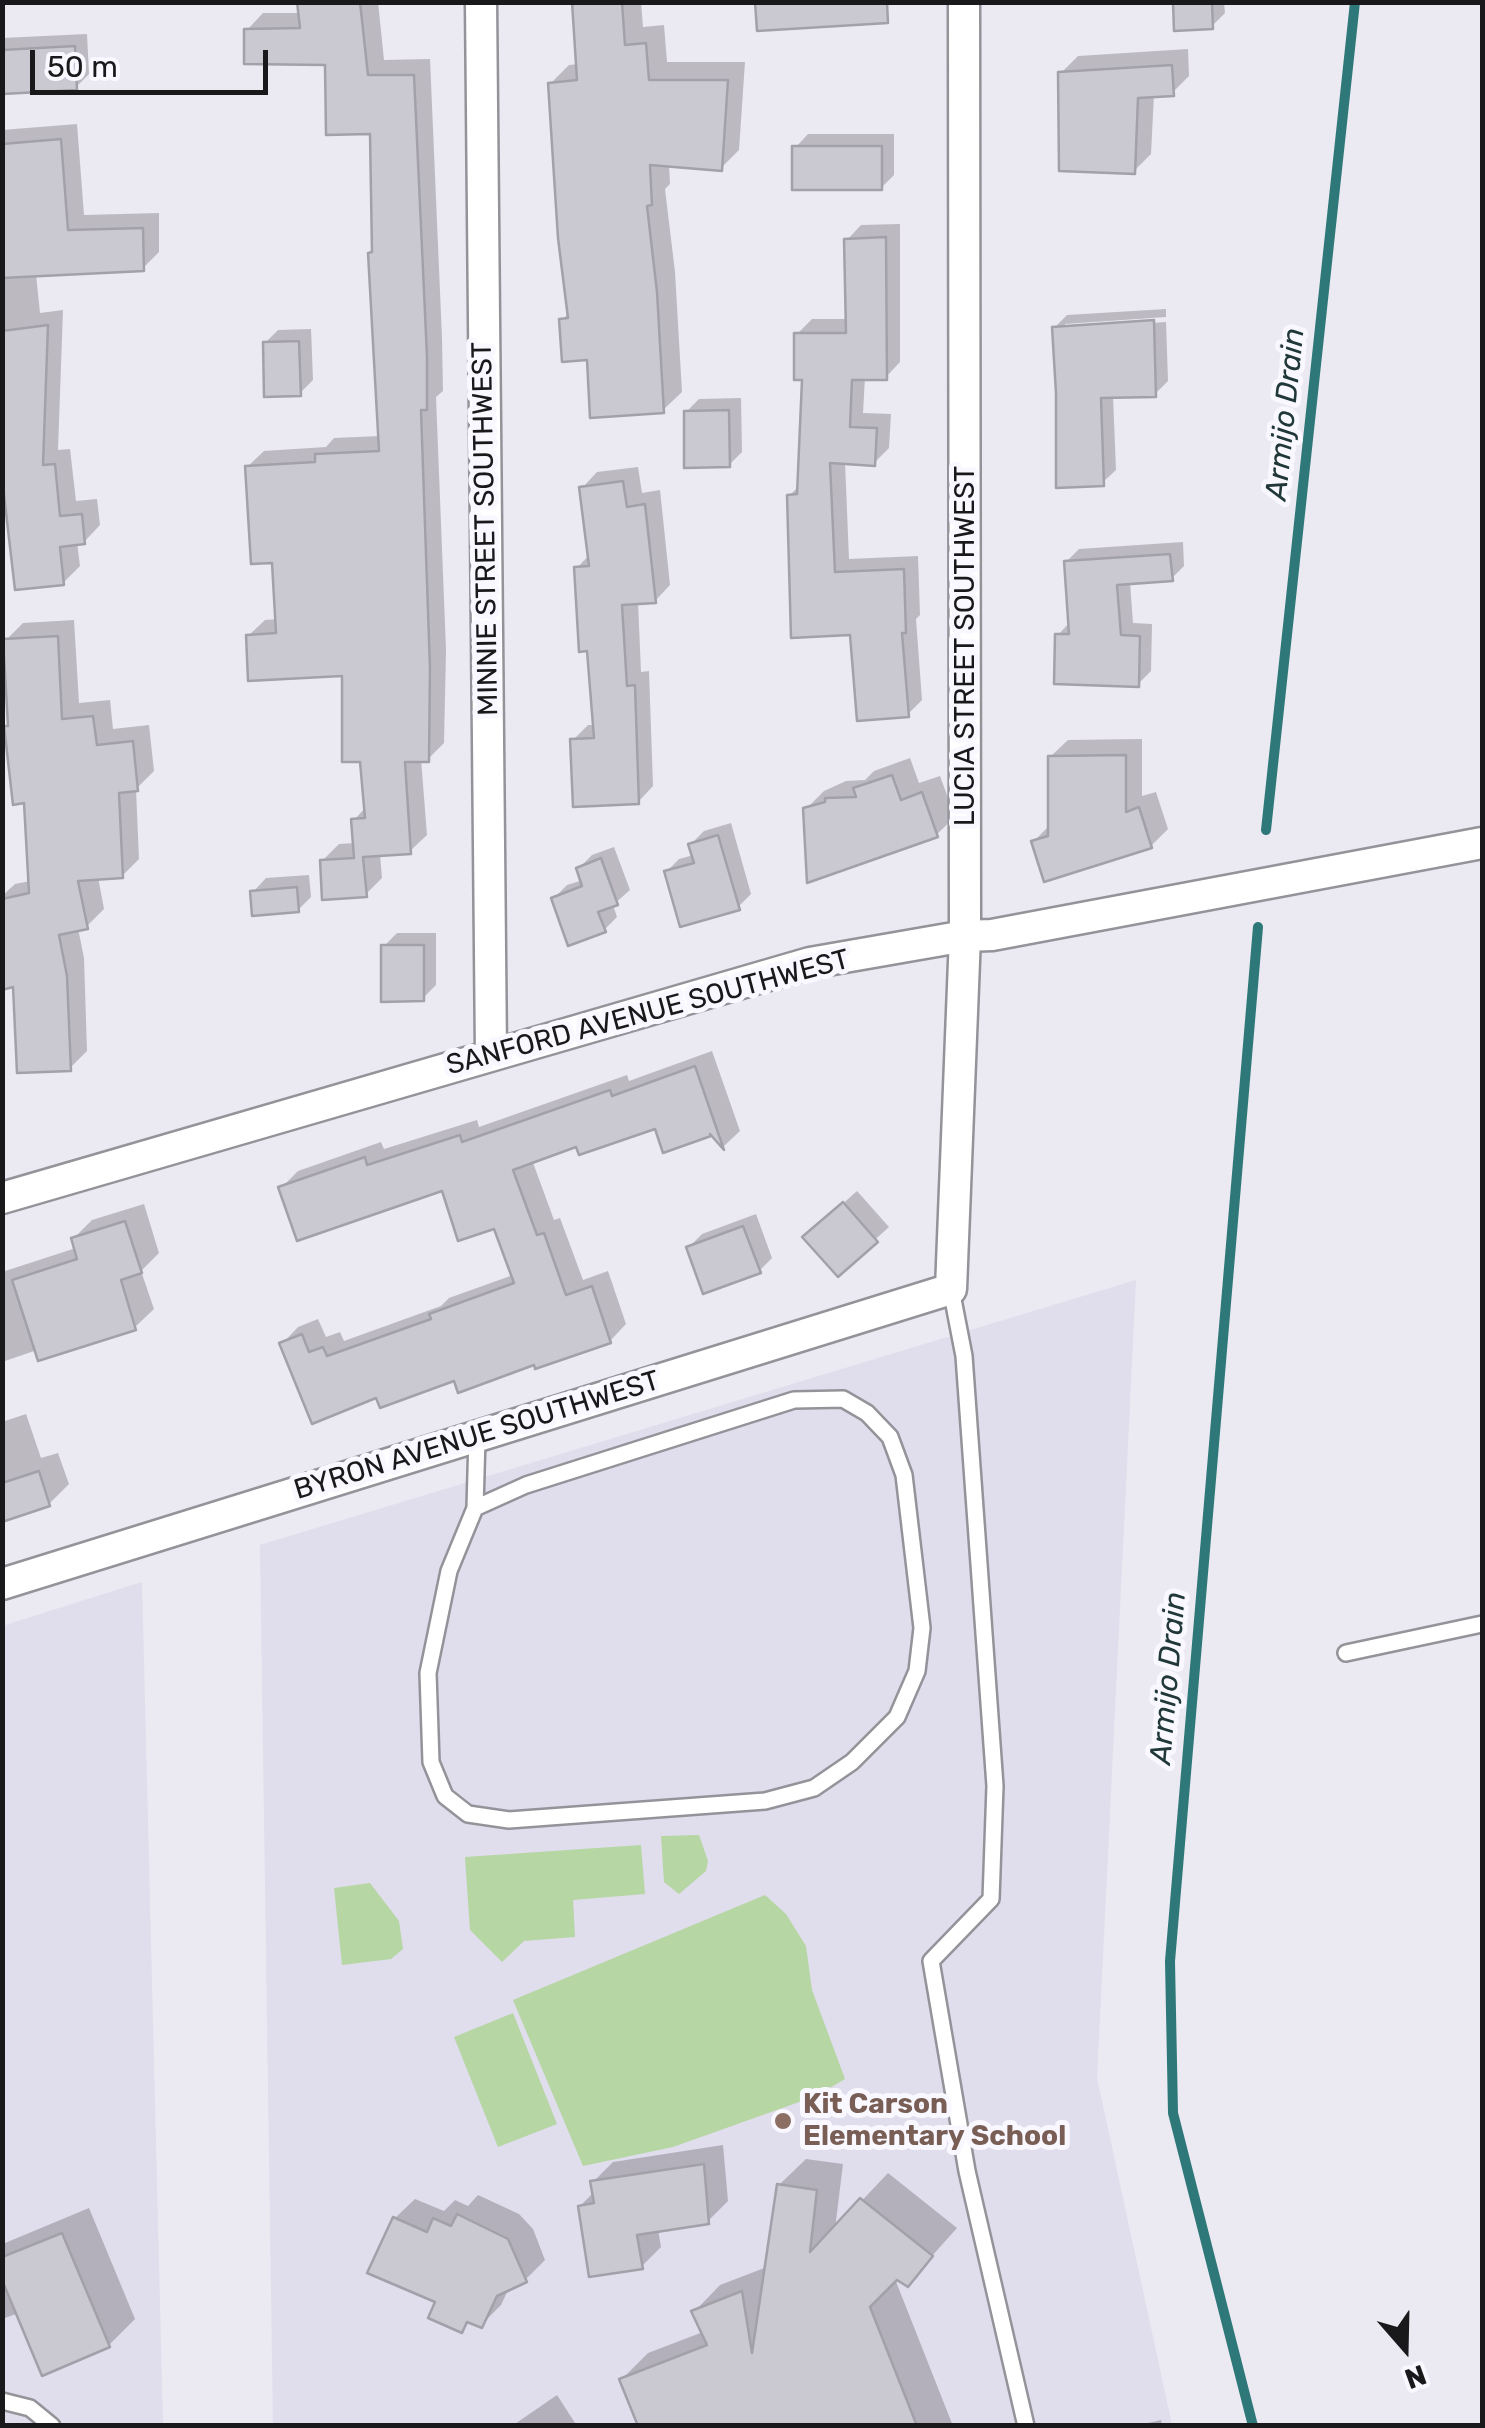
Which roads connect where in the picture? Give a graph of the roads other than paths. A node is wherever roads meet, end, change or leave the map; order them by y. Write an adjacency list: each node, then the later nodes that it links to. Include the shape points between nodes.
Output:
1 (482, 2): 5 (street, MINNIE STREET SOUTHWEST)
2 (964, 2): 4 (street, LUCIA STREET SOUTHWEST)
3 (1482, 843): 4 (street, SANFORD AVENUE SOUTHWEST)
4 (965, 936): 5 (street, SANFORD AVENUE SOUTHWEST, via 810,963); 7 (street, LUCIA STREET SOUTHWEST)
5 (491, 1054): 6 (street, SANFORD AVENUE SOUTHWEST)
6 (2, 1198)
7 (951, 1289): 8 (street, BYRON AVENUE SOUTHWEST); 15 (lane, via 964,1356 995,1786 991,1899 930,1961 967,2171)
8 (478, 1438): 9 (lane); 10 (street, BYRON AVENUE SOUTHWEST)
9 (475, 1508): 9 (lane, via 449,1571 428,1673 431,1762 445,1796 468,1814 509,1820 765,1800 814,1788 897,1717 916,1670 922,1628 904,1475 890,1436 843,1399 794,1400 526,1485)
10 (2, 1584)
11 (1482, 1624): 12 (lane)
12 (1346, 1653)
13 (2, 2401): 14 (lane, via 30,2408)
14 (52, 2426)
15 (1026, 2426)

